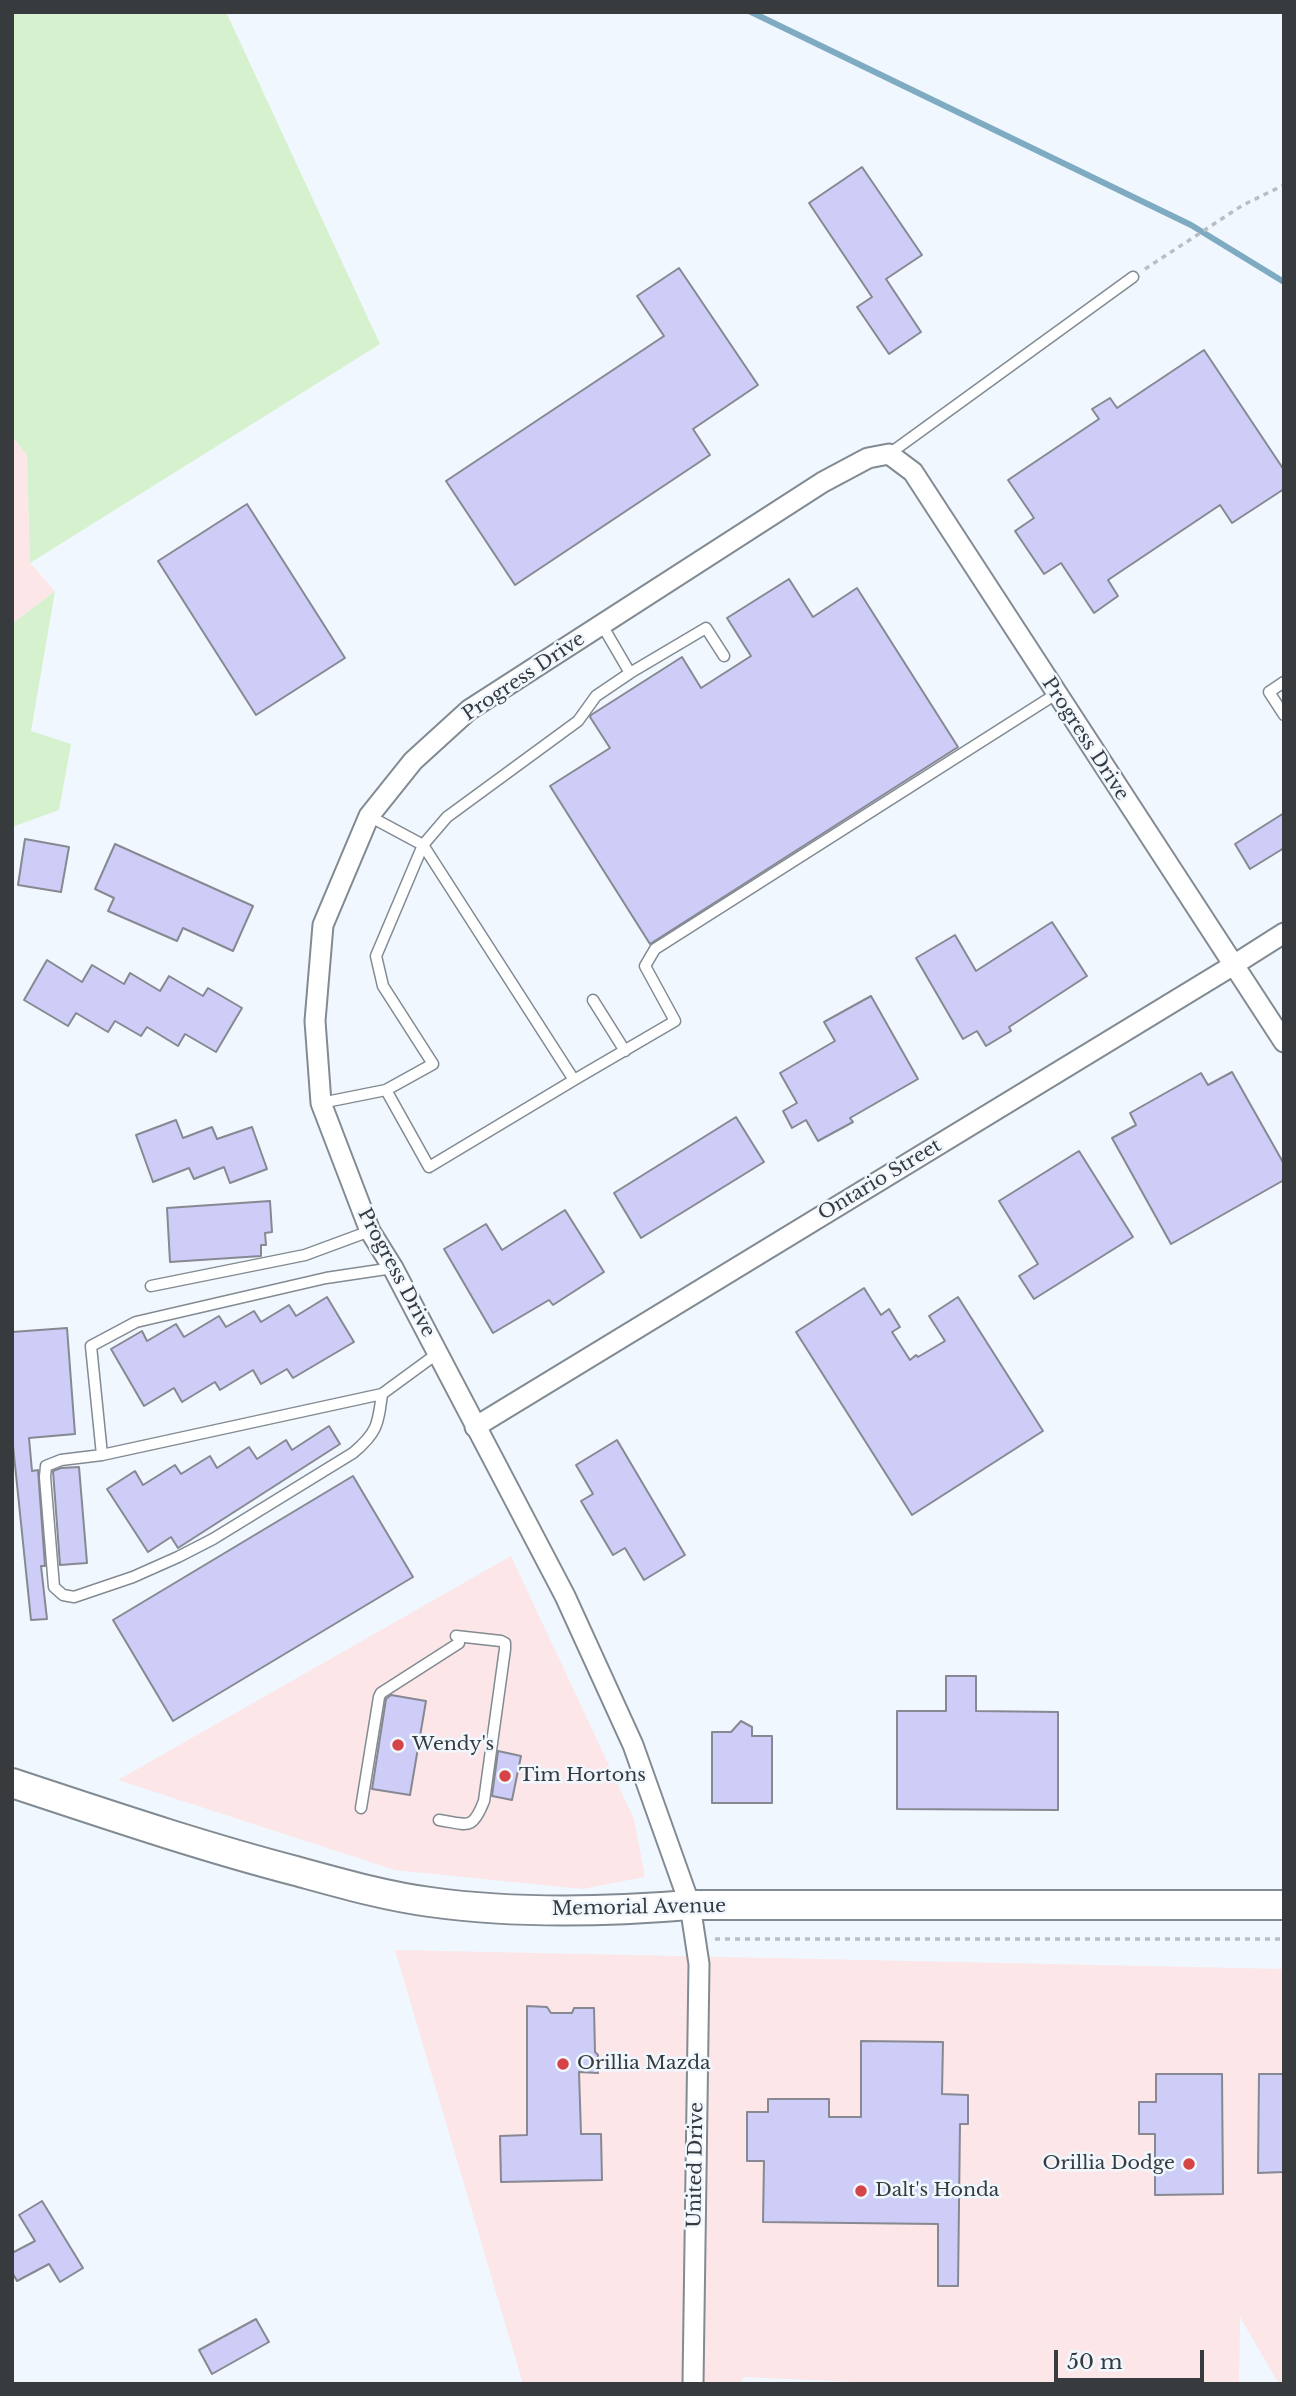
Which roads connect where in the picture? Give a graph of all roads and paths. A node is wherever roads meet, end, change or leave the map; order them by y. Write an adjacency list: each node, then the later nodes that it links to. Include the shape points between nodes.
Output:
1 (1284, 185): 2 (path, via 1231,212)
2 (1133, 277): 3 (lane)
3 (889, 454): 4 (street, Progress Drive, via 868,458 823,482); 8 (street, Progress Drive, via 913,472)
4 (601, 625): 6 (lane); 10 (street, Progress Drive, via 469,710 413,761)
5 (724, 656): 6 (lane, via 706,628)
6 (630, 673): 11 (lane, via 596,696 578,721 447,817)
7 (1284, 682): 9 (lane, via 1269,692)
8 (1056, 694): 13 (street, Progress Drive); 16 (lane, via 655,949 645,966 675,1021)
9 (1284, 715)
10 (369, 816): 11 (lane); 19 (street, Progress Drive, via 323,925 315,1021)
11 (423, 845): 17 (lane); 18 (lane, via 376,956 383,986 433,1064)
12 (1284, 933): 13 (street, Ontario Street)
13 (1233, 966): 15 (street, Progress Drive); 25 (street, Ontario Street)
14 (593, 1000): 16 (lane)
15 (1284, 1042)
16 (625, 1051): 17 (lane)
17 (575, 1080): 18 (lane, via 429,1167)
18 (386, 1090): 19 (lane)
19 (321, 1103): 20 (street, Progress Drive)
20 (370, 1231): 21 (street, Progress Drive); 22 (lane, via 304,1255)
21 (393, 1268): 23 (street, Progress Drive); 26 (lane, via 326,1278 135,1322 91,1346)
22 (151, 1286)
23 (438, 1353): 24 (lane); 25 (street, Progress Drive)
24 (382, 1395): 26 (lane); 26 (lane, via 378,1423 368,1441 353,1453 178,1557 75,1597 63,1595 54,1587 46,1465)
25 (475, 1427): 30 (street, Progress Drive, via 565,1596 633,1745)
26 (103, 1454)
27 (12, 1783): 30 (main road, Memorial Avenue, via 257,1861 387,1895 507,1909 625,1910)
28 (361, 1808): 29 (lane, via 382,1693 457,1639 501,1641 505,1649 484,1801 473,1822)
29 (439, 1820)
30 (690, 1905): 31 (main road, Memorial Avenue); 34 (street, United Drive, via 699,1964)
31 (1284, 1905)
32 (706, 1939): 33 (path)
33 (1284, 1939)
34 (692, 2384)

